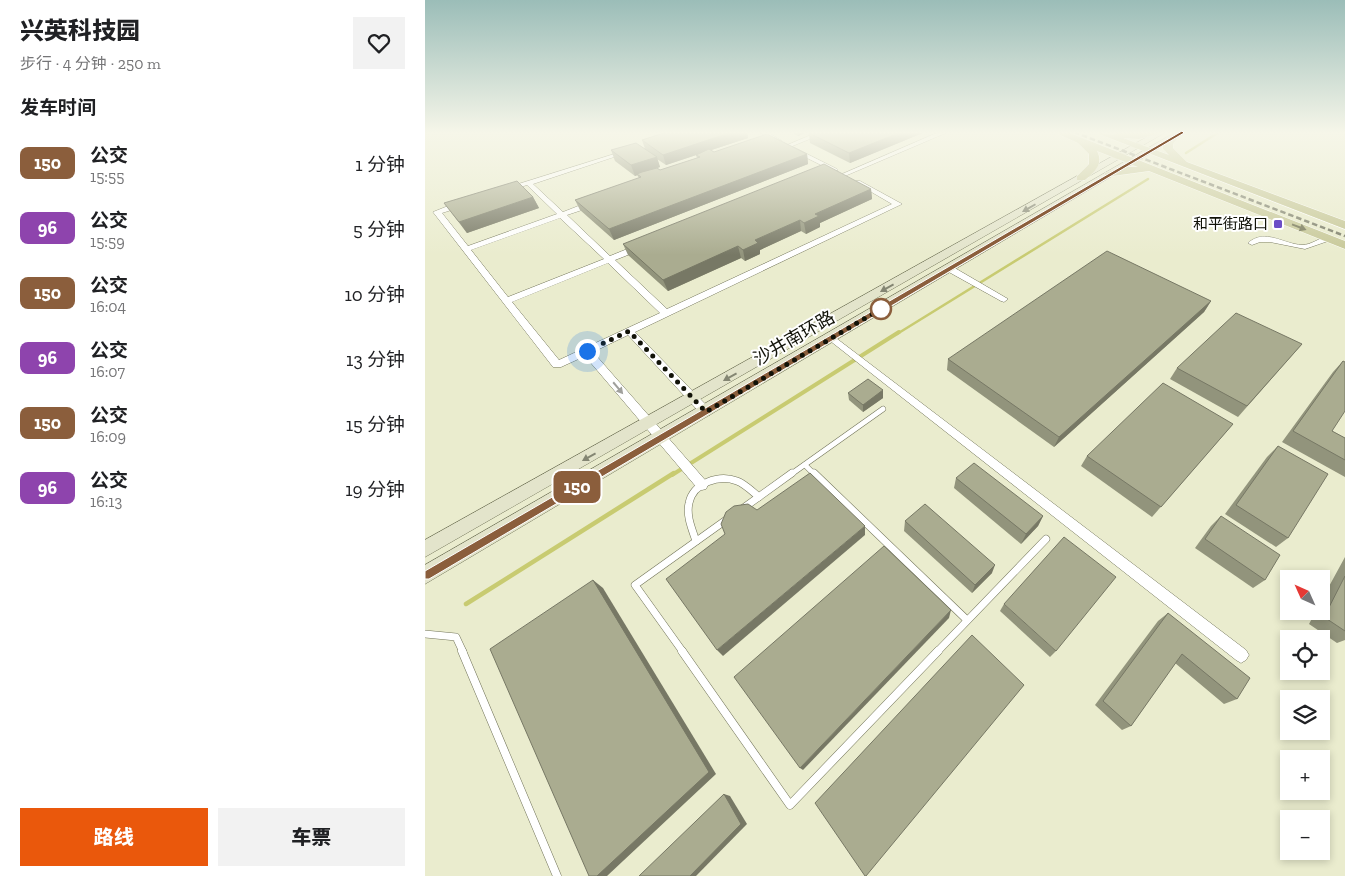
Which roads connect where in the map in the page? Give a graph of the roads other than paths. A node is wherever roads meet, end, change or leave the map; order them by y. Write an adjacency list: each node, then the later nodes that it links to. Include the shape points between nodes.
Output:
1 (557, 173): 15 (street)
2 (839, 173): 11 (street)
3 (848, 173): 11 (street)
4 (1087, 173): 14 (main road)
5 (1090, 173): 14 (main road, 沙井南环路)
6 (1114, 173): 12 (main road, 沙井南环路)
7 (1116, 173): 12 (main road)
8 (1152, 173): 13 (main road)
9 (1161, 173): 13 (main road)
10 (1206, 173): 20 (main road)
11 (843, 175): 30 (street, via 898,204)
12 (1109, 176): 27 (main road, 沙井南环路)
13 (1171, 177): 21 (main road, one-way to 21)
14 (1081, 178): 34 (main road, 沙井南环路, one-way to 34)
15 (528, 182): 16 (street); 19 (street)
16 (501, 191)
17 (473, 200): 25 (street, via 437,212)
18 (599, 201): 19 (street)
19 (562, 214): 25 (street); 26 (street)
20 (1345, 225)
21 (1328, 238): 22 (street, via 1313,246 1302,247 1268,239); 24 (main road)
22 (1252, 243)
23 (647, 244): 26 (street)
24 (1345, 245)
25 (466, 249): 29 (street)
26 (611, 259): 29 (street); 30 (street)
27 (950, 269): 28 (street); 32 (main road, 沙井南环路)
28 (1004, 298)
29 (507, 301): 33 (street, via 557,365)
30 (666, 313): 31 (street)
31 (629, 331): 33 (street); 34 (street)
32 (832, 338): 36 (main road, 沙井南环路); 48 (street)
33 (587, 351): 37 (street, one-way to 37)
34 (693, 398): 36 (street); 37 (main road, 沙井南环路)
35 (883, 409): 39 (lane)
36 (706, 412): 38 (main road, 沙井南环路)
37 (648, 423): 38 (street); 44 (main road, 沙井南环路, one-way to 44)
38 (660, 438): 40 (street); 45 (main road, 沙井南环路)
39 (805, 464): 41 (lane); 46 (lane)
40 (702, 485): 41 (lane, via 725,478 736,480); 43 (lane, via 693,492 687,504 689,524)
41 (759, 497): 43 (lane)
42 (1046, 539): 46 (lane)
43 (696, 542): 46 (lane, via 635,585 790,805)
44 (425, 549)
45 (425, 575)
46 (967, 620)
47 (425, 634): 49 (lane, via 456,637)
48 (1241, 655)
49 (557, 876)

